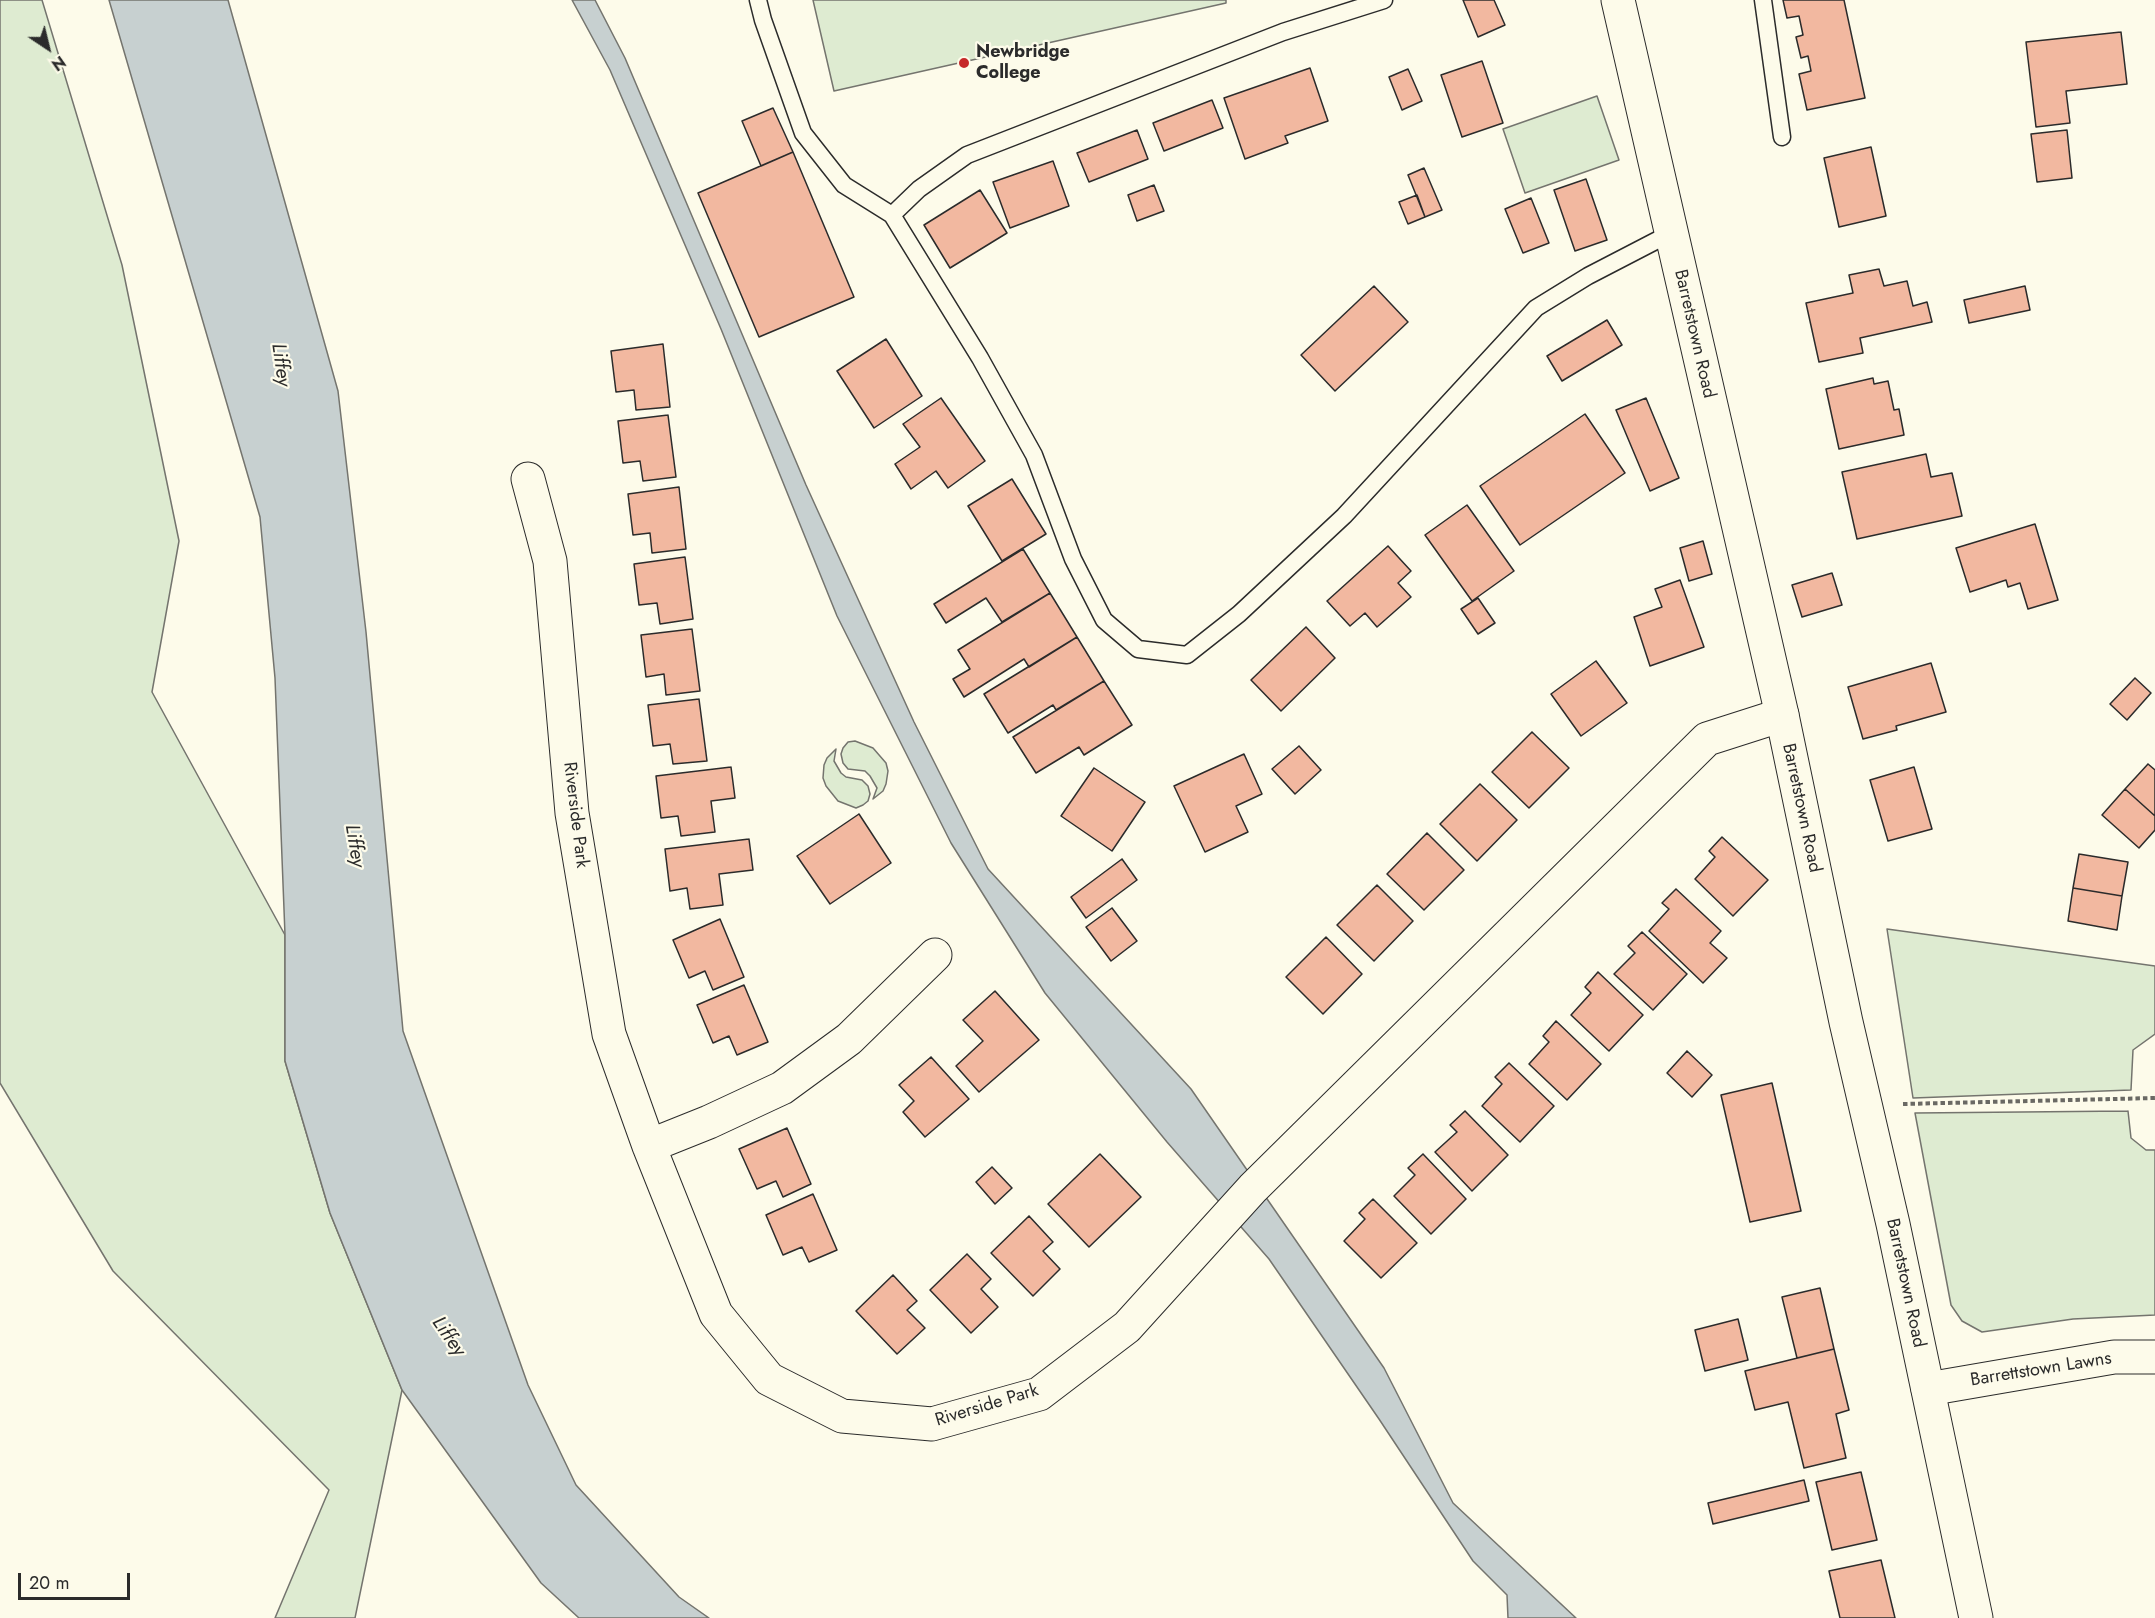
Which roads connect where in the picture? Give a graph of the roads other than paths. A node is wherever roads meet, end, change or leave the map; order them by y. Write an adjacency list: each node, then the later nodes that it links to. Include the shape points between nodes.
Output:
1 (758, 0): 6 (lane, via 803,133 844,185)
2 (1384, 0): 6 (lane, via 1283,32 968,155 919,189)
3 (1618, 0): 7 (street, Barretstown Road)
4 (1763, 0): 5 (lane)
5 (1782, 137)
6 (892, 215): 7 (lane, via 980,358 1034,456 1073,559 1104,620 1138,649 1187,655 1239,614 1344,516 1536,308)
7 (1671, 233): 9 (street, Barretstown Road)
8 (528, 479): 11 (street, Riverside Park, via 550,561 572,813 609,1034)
9 (1782, 715): 11 (street, Riverside Park, via 1707,739 1252,1188 1127,1327 1039,1394 932,1424 842,1416 769,1379 716,1314); 13 (street, Barretstown Road)
10 (935, 955): 11 (street, via 849,1039 782,1088)
11 (649, 1146)
12 (2155, 1357): 13 (street, Barrettstown Lawns, via 2114,1358)
13 (1928, 1389): 14 (street, Barretstown Road)
14 (1976, 1618)

